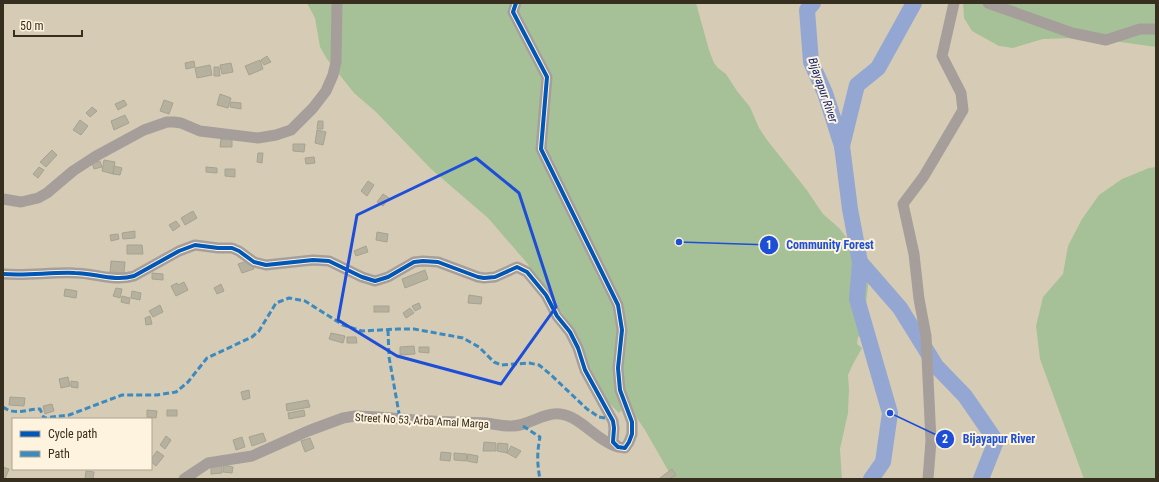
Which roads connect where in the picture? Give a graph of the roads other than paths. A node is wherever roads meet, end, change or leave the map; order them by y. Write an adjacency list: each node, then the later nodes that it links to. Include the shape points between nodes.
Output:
1 (337, 3): 6 (street, via 336,62 333,75 326,91 291,130 276,136 258,138 200,131 181,123 167,122 144,130 96,156 73,170 38,198 21,202)
2 (516, 3): 8 (street, via 513,12 547,77 541,149 618,305 622,330 618,368 620,390 633,427 625,448)
3 (954, 3): 10 (street, via 942,56 961,93 963,110 924,176 903,204 914,254 926,336 931,441)
4 (988, 3): 5 (street, via 1072,33 1106,40 1140,29)
5 (1156, 29)
6 (3, 199)
7 (3, 274): 8 (street, via 75,273 127,278 195,245 232,248 254,262 266,265 313,260 329,261 362,277 375,280 388,277 414,262 422,261 438,262 484,278 520,268 527,272 546,295 575,341 585,370 613,420)
8 (615, 446): 9 (street, Street No 53, Arba Amal Marga, via 606,443 568,416 560,414 537,418 523,426 355,416 308,431 252,456 208,463)
9 (184, 479)
10 (928, 479)

